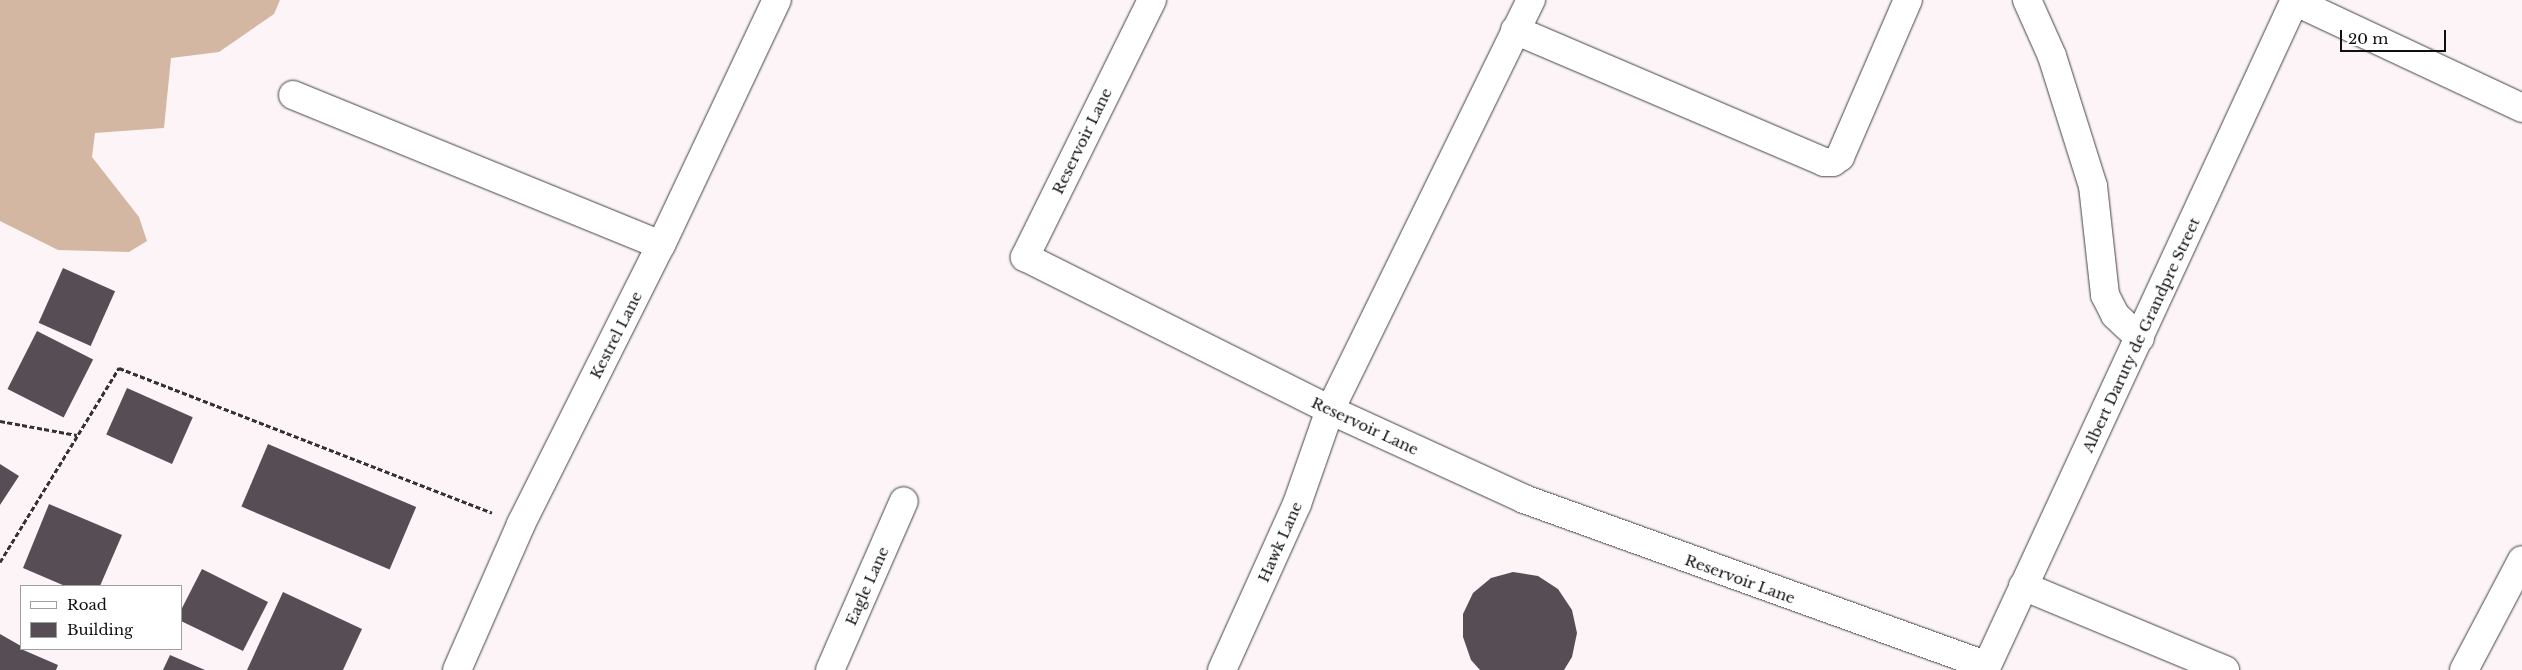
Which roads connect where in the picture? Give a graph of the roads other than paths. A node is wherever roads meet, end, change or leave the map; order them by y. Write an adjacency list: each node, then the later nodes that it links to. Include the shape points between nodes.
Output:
1 (777, 0): 10 (street, Kestrel Lane)
2 (1152, 0): 12 (street, Reservoir Lane, via 1025,257)
3 (1531, 0): 7 (street, Hawk Lane)
4 (1908, 0): 7 (street, via 1840,157 1833,162 1824,162)
5 (2026, 0): 11 (street, via 2052,56 2093,186 2105,294 2116,315)
6 (2295, 1): 9 (street); 11 (street, Albert Daruty de Grandpre Street)
7 (1515, 30): 12 (street, Hawk Lane)
8 (293, 95): 10 (street)
9 (2522, 108)
10 (661, 245): 17 (street, Kestrel Lane, via 520,524)
11 (2140, 338): 15 (street, Albert Daruty de Grandpre Street)
12 (1330, 410): 16 (street, Reservoir Lane, via 1524,498); 19 (street, Hawk Lane, via 1297,504)
13 (904, 502): 18 (street, Eagle Lane)
14 (2522, 560): 21 (street)
15 (2024, 586): 16 (street, Albert Daruty de Grandpre Street); 20 (street)
16 (1986, 668)
17 (457, 670)
18 (830, 670)
19 (1222, 670)
20 (2225, 670)
21 (2464, 670)

